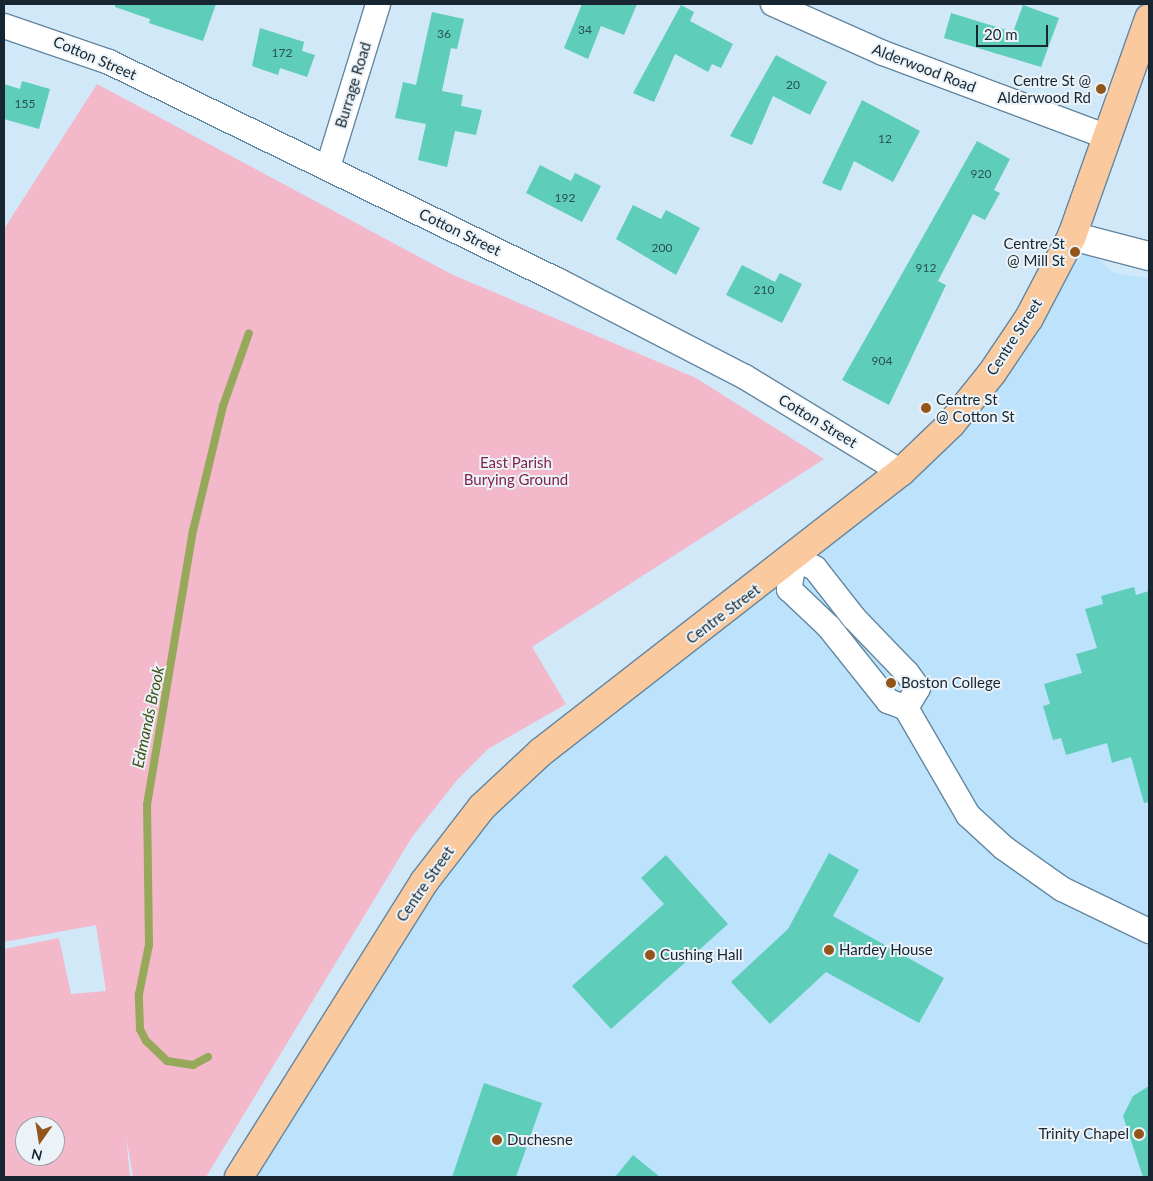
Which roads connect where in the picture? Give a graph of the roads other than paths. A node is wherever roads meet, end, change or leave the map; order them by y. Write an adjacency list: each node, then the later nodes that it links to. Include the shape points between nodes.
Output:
1 (378, 4): 6 (street, Burrage Road)
2 (773, 4): 5 (street, Alderwood Road, via 882,53)
3 (1149, 18): 5 (main road, Centre Street)
4 (4, 26): 6 (street, Cotton Street, via 109,62)
5 (1105, 136): 7 (main road, Centre Street)
6 (328, 167): 9 (street, Cotton Street, via 663,332)
7 (1072, 236): 8 (street); 9 (main road, Centre Street, via 1029,318 992,373 951,424)
8 (1149, 256)
9 (900, 472): 10 (main road, Centre Street)
10 (795, 559): 11 (street, via 789,589 829,626 888,701); 11 (street, via 815,568 854,618 907,673 918,688); 13 (main road, Centre Street, via 541,752 482,807 424,882)
11 (906, 708): 12 (street, via 976,822 1062,889)
12 (1149, 931)
13 (239, 1177)

